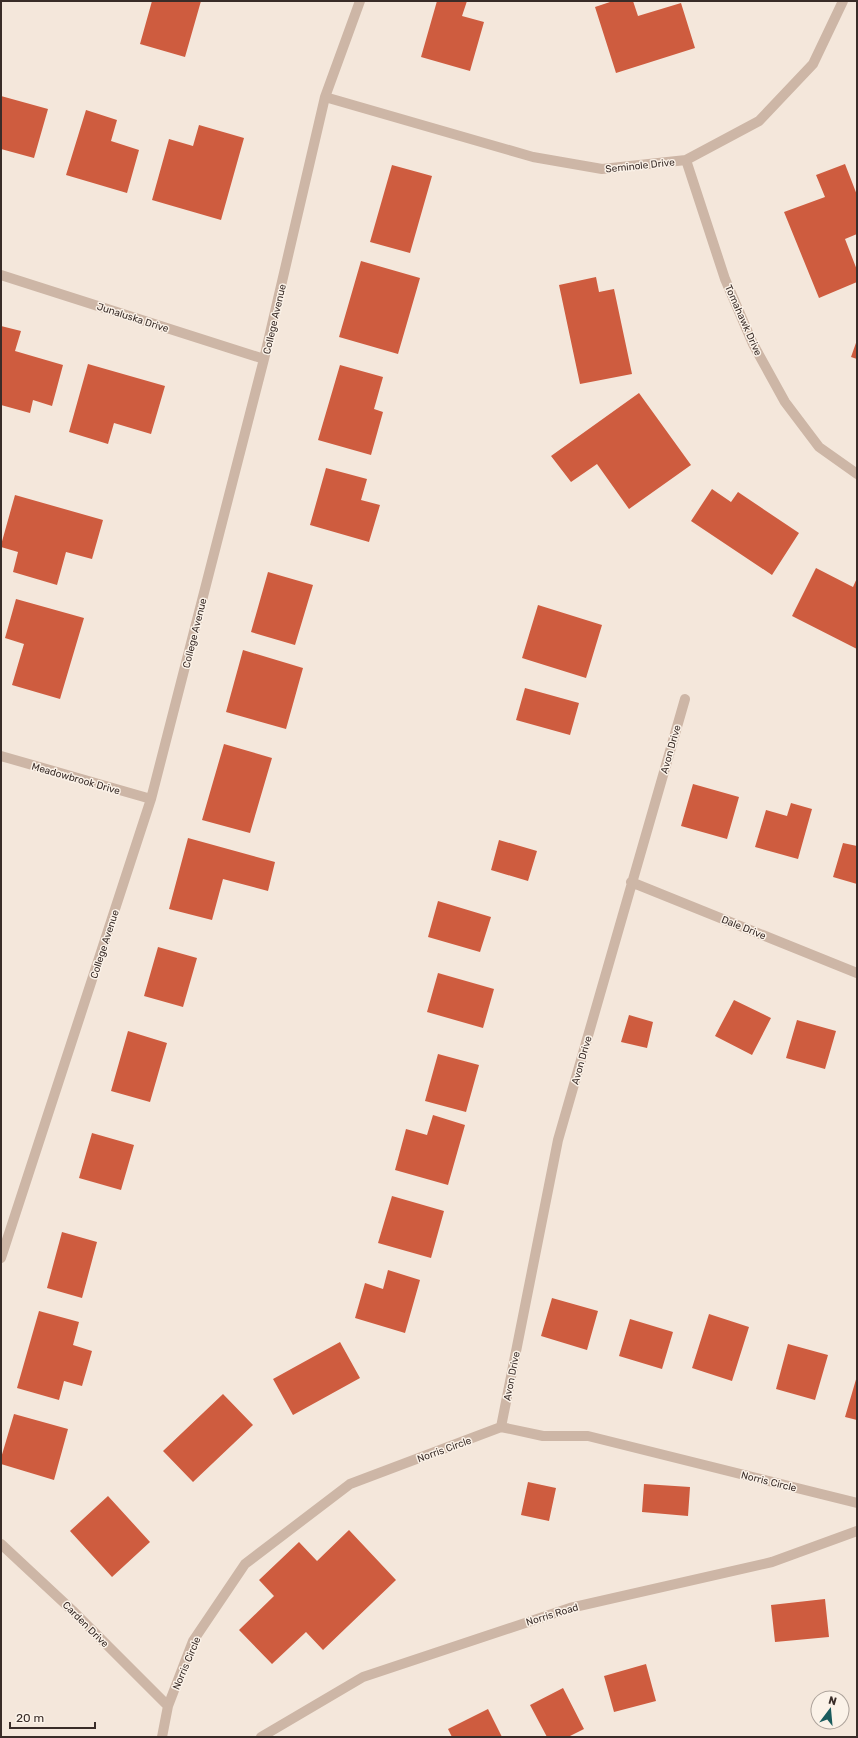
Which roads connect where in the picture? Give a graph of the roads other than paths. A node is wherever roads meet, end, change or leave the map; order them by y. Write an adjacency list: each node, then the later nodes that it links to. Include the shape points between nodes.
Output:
1 (360, 1): 3 (street, College Avenue)
2 (842, 1): 4 (street, Seminole Drive, via 813,64 759,121)
3 (325, 97): 4 (street, Seminole Drive, via 533,156 602,169); 6 (street, College Avenue)
4 (686, 160): 7 (street, Tomahawk Drive, via 725,279 752,344 786,402 819,448)
5 (1, 274): 6 (street, Junaluska Drive)
6 (264, 359): 10 (street, College Avenue)
7 (857, 474)
8 (685, 698): 11 (street, Avon Drive)
9 (1, 756): 10 (street, Meadowbrook Drive)
10 (151, 799): 13 (street, College Avenue)
11 (631, 882): 12 (street, Dale Drive); 14 (street, Avon Drive, via 558,1140)
12 (857, 973)
13 (1, 1258)
14 (501, 1427): 15 (street, Norris Circle, via 543,1436 588,1436); 18 (street, Norris Circle, via 350,1484 245,1564 193,1641)
15 (857, 1504)
16 (857, 1531): 20 (street, Norris Road, via 772,1562 570,1608 363,1677)
17 (1, 1544): 18 (street, Carden Drive, via 74,1612)
18 (168, 1706): 19 (street, Norris Circle)
19 (162, 1737)
20 (261, 1737)

